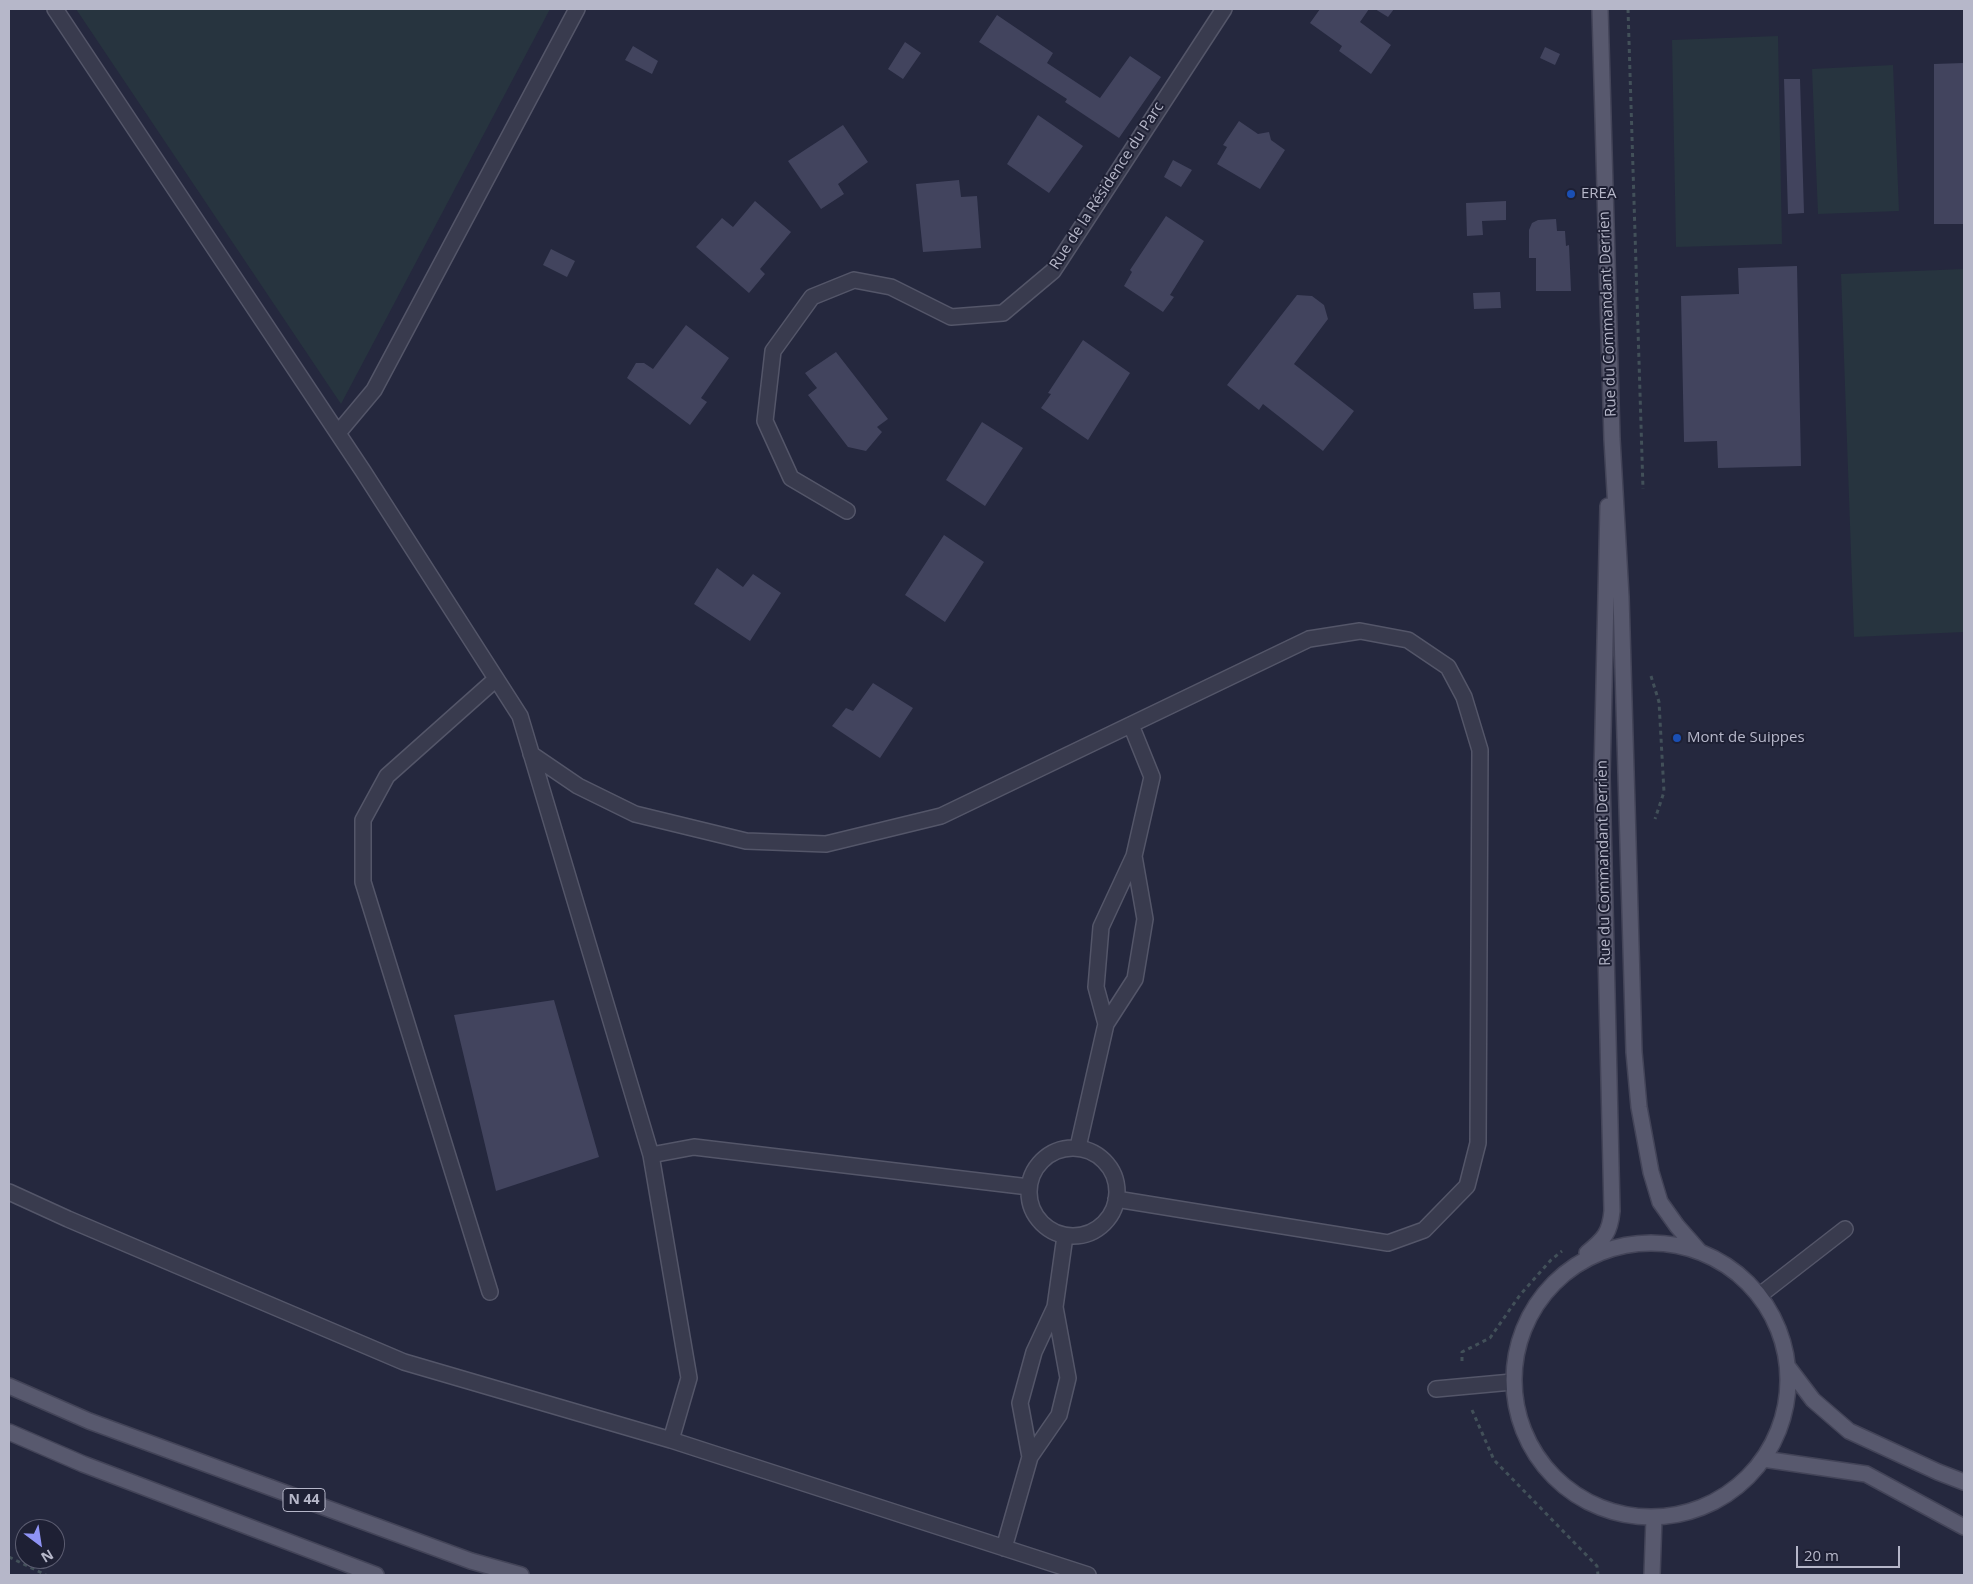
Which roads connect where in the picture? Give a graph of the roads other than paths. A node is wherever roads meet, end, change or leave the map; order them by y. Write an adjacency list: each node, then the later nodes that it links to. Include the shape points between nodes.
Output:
1 (55, 9): 5 (street)
2 (577, 9): 5 (street, via 374,390)
3 (1224, 9): 7 (street, Rue de la Résidence du Parc, via 1053,271 1003,313 951,317 891,288 854,280 812,297 773,351 765,421 791,478)
4 (1600, 9): 6 (main road, Rue du Commandant Derrien)
5 (338, 433): 8 (street)
6 (1612, 439): 20 (main road, Rue du Commandant Derrien, via 1634,1052 1639,1107 1660,1202); 21 (main road, Rue du Commandant Derrien, via 1607,522 1602,776 1612,1210 1611,1225 1602,1241)
7 (847, 511)
8 (496, 679): 10 (street, via 520,716); 22 (street, via 387,776 363,820 363,882)
9 (1131, 725): 10 (street, via 941,816 826,844 746,841 634,814 578,786); 11 (street, via 1152,777); 17 (street, via 1309,639 1360,631 1408,640 1448,667 1464,697 1480,750 1478,1143 1467,1186 1424,1230 1388,1242)
10 (531, 754): 14 (street)
11 (1134, 856): 12 (street, via 1101,926 1096,987); 12 (street, via 1145,919 1135,979)
12 (1106, 1024): 13 (street)
13 (1078, 1147): 15 (street, via 1063,1148 1049,1154 1030,1177); 17 (street, via 1106,1161 1118,1188)
14 (651, 1155): 15 (street, via 694,1147); 30 (street, via 689,1378)
15 (1029, 1187): 19 (street, via 1031,1207 1038,1221)
16 (9, 1192): 30 (street, via 404,1362)
17 (1116, 1199): 19 (street, via 1108,1219 1096,1230 1081,1236)
18 (1845, 1229): 23 (street)
19 (1065, 1236): 24 (street)
20 (1699, 1251): 21 (main road, via 1665,1243 1632,1244 1598,1252); 23 (main road, via 1733,1268)
21 (1569, 1269): 26 (main road, via 1538,1300 1519,1339)
22 (490, 1292)
23 (1760, 1296): 25 (main road, via 1779,1329)
24 (1055, 1307): 31 (street, via 1034,1352 1020,1403); 31 (street, via 1068,1378 1059,1415)
25 (1788, 1367): 32 (main road, via 1787,1399 1779,1431); 33 (main road, via 1813,1400 1848,1431)
26 (1512, 1382): 28 (street); 34 (main road, via 1520,1425 1540,1463 1572,1494 1611,1512)
27 (9, 1386): 38 (main road, N 44, via 89,1421 471,1561)
28 (1436, 1389)
29 (9, 1432): 37 (main road, via 82,1464)
30 (671, 1440): 36 (street)
31 (1030, 1457): 36 (street)
32 (1763, 1459): 34 (main road, via 1734,1490 1696,1510); 35 (main road, via 1866,1474)
33 (1964, 1482)
34 (1654, 1518): 40 (main road)
35 (1964, 1527)
36 (1004, 1548): 39 (street)
37 (376, 1575)
38 (521, 1575)
39 (1088, 1575)
40 (1652, 1575)

